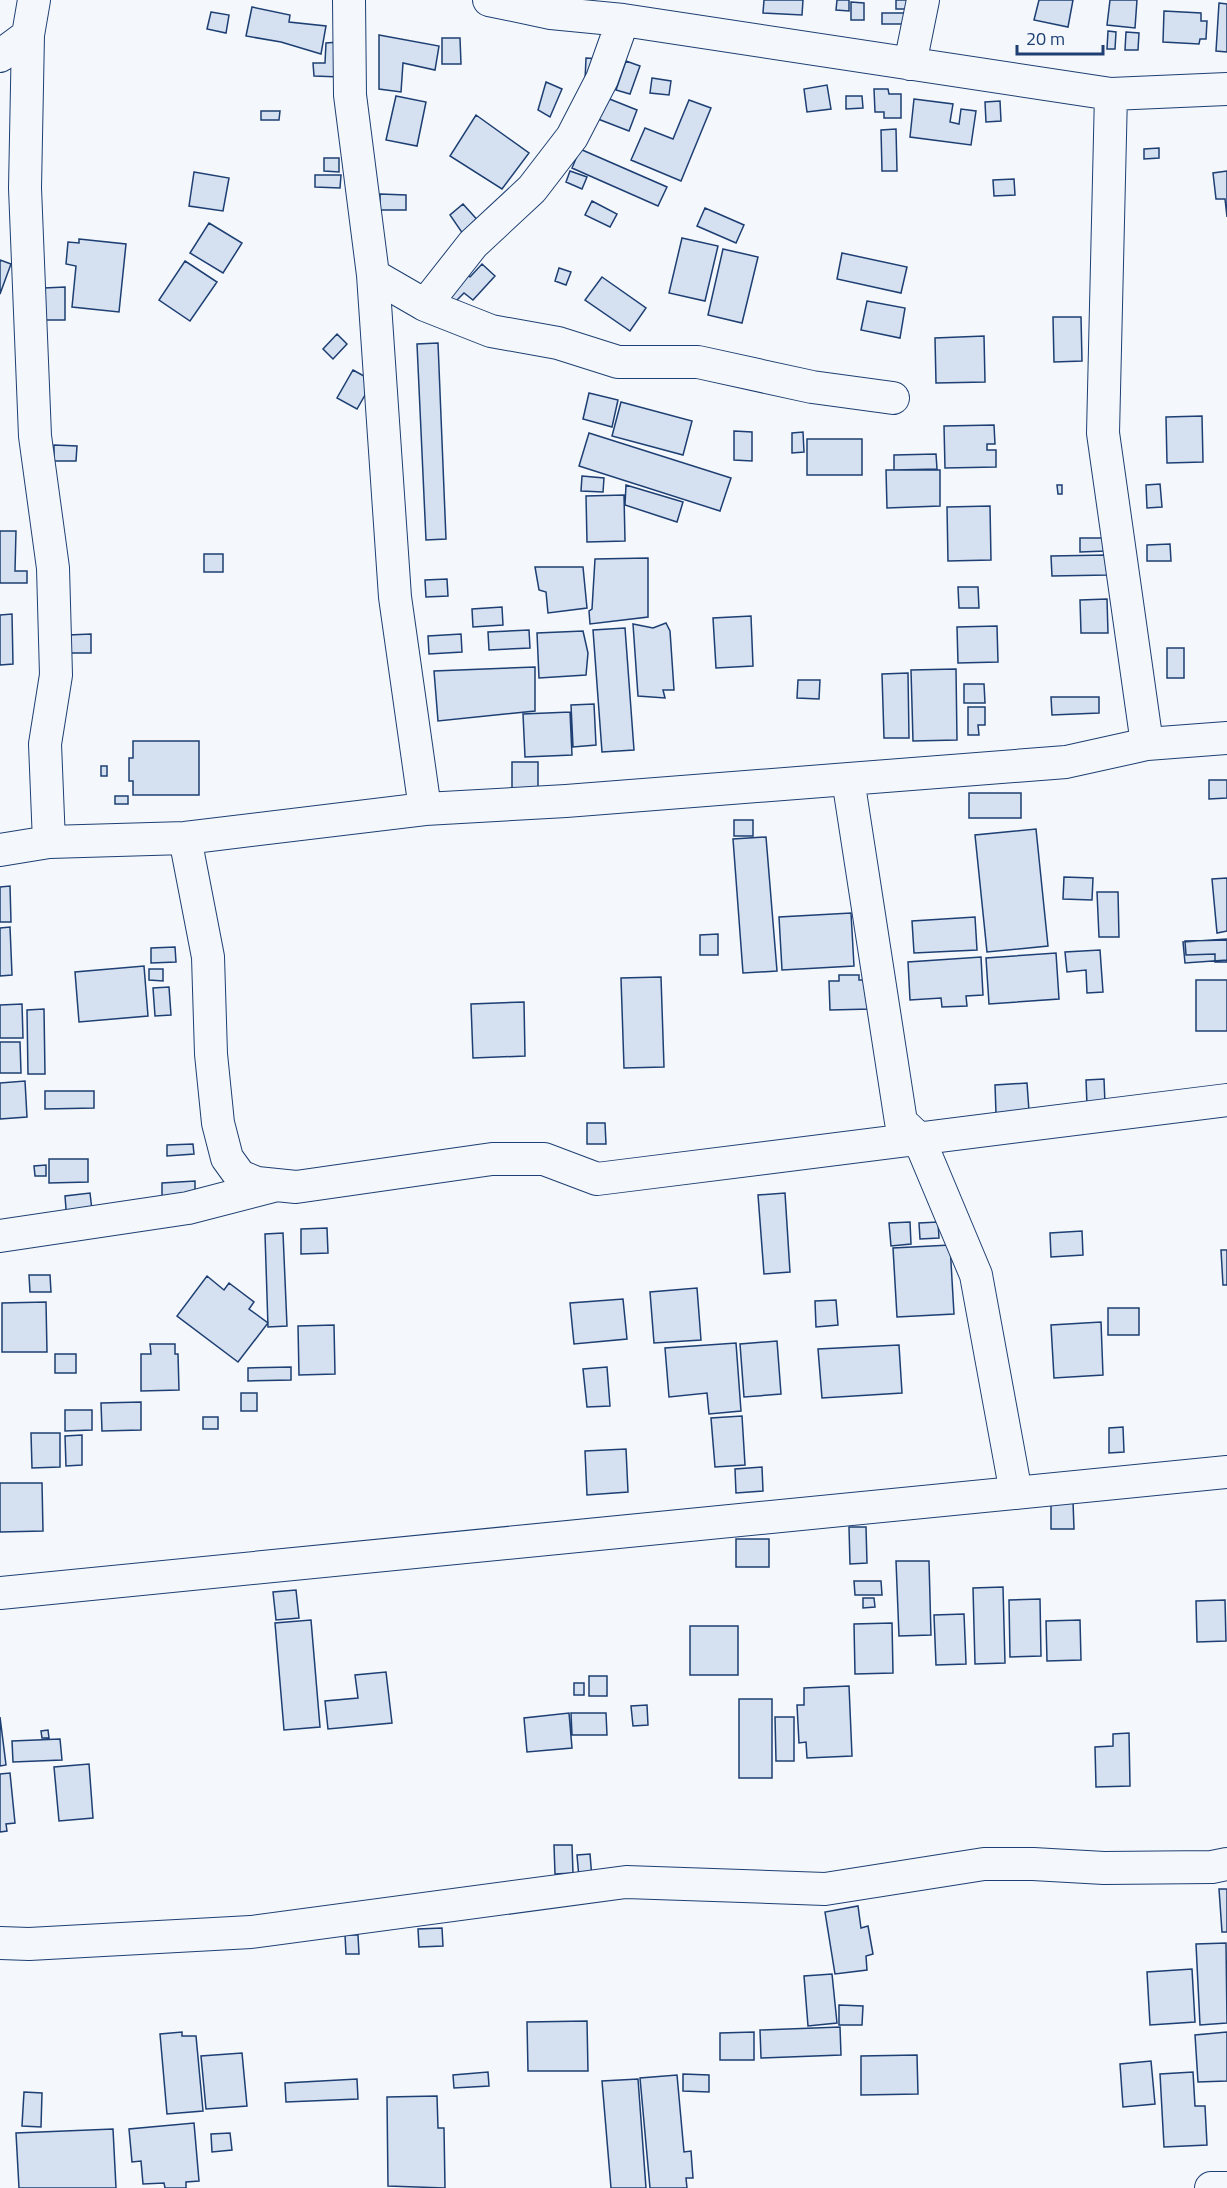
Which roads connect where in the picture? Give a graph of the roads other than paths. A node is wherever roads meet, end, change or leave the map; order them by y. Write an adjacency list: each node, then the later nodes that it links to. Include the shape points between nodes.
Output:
1 (34, 0): 7 (street)
2 (349, 0): 12 (street, via 350,95)
3 (489, 0): 5 (street)
4 (923, 0): 9 (street)
5 (553, 6): 6 (street)
6 (623, 20): 9 (street); 13 (street, via 602,79 572,137 532,189 473,244)
7 (28, 35): 8 (street); 20 (street, via 25,188 31,363 35,436 53,568 56,663 45,744)
8 (0, 56)
9 (910, 64): 11 (street)
10 (1227, 89): 11 (street)
11 (1111, 94): 16 (street, via 1102,433)
12 (373, 275): 13 (street); 18 (street, via 394,597)
13 (425, 305): 14 (street, via 491,332 558,343 618,362 698,362 812,387)
14 (894, 398)
15 (1227, 738): 16 (street)
16 (1147, 744): 17 (street, via 1066,762)
17 (848, 779): 18 (street); 23 (street, via 901,1122)
18 (425, 809): 19 (street)
19 (185, 838): 20 (street); 24 (street, via 208,957 211,1054 218,1123 227,1158 240,1176)
20 (49, 842): 21 (street)
21 (0, 850)
22 (1227, 1100): 23 (street)
23 (920, 1139): 24 (street, via 597,1179 544,1159 492,1159 296,1188); 27 (street, via 976,1275)
24 (276, 1185): 25 (street, via 188,1208)
25 (0, 1236)
26 (1227, 1472): 27 (street)
27 (1016, 1492): 28 (street)
28 (0, 1593)
29 (1227, 1864): 30 (street, via 1104,1868 984,1864 825,1889 626,1882 251,1932)
30 (0, 1943)
31 (1211, 2188): 32 (street)
32 (1227, 2188)

